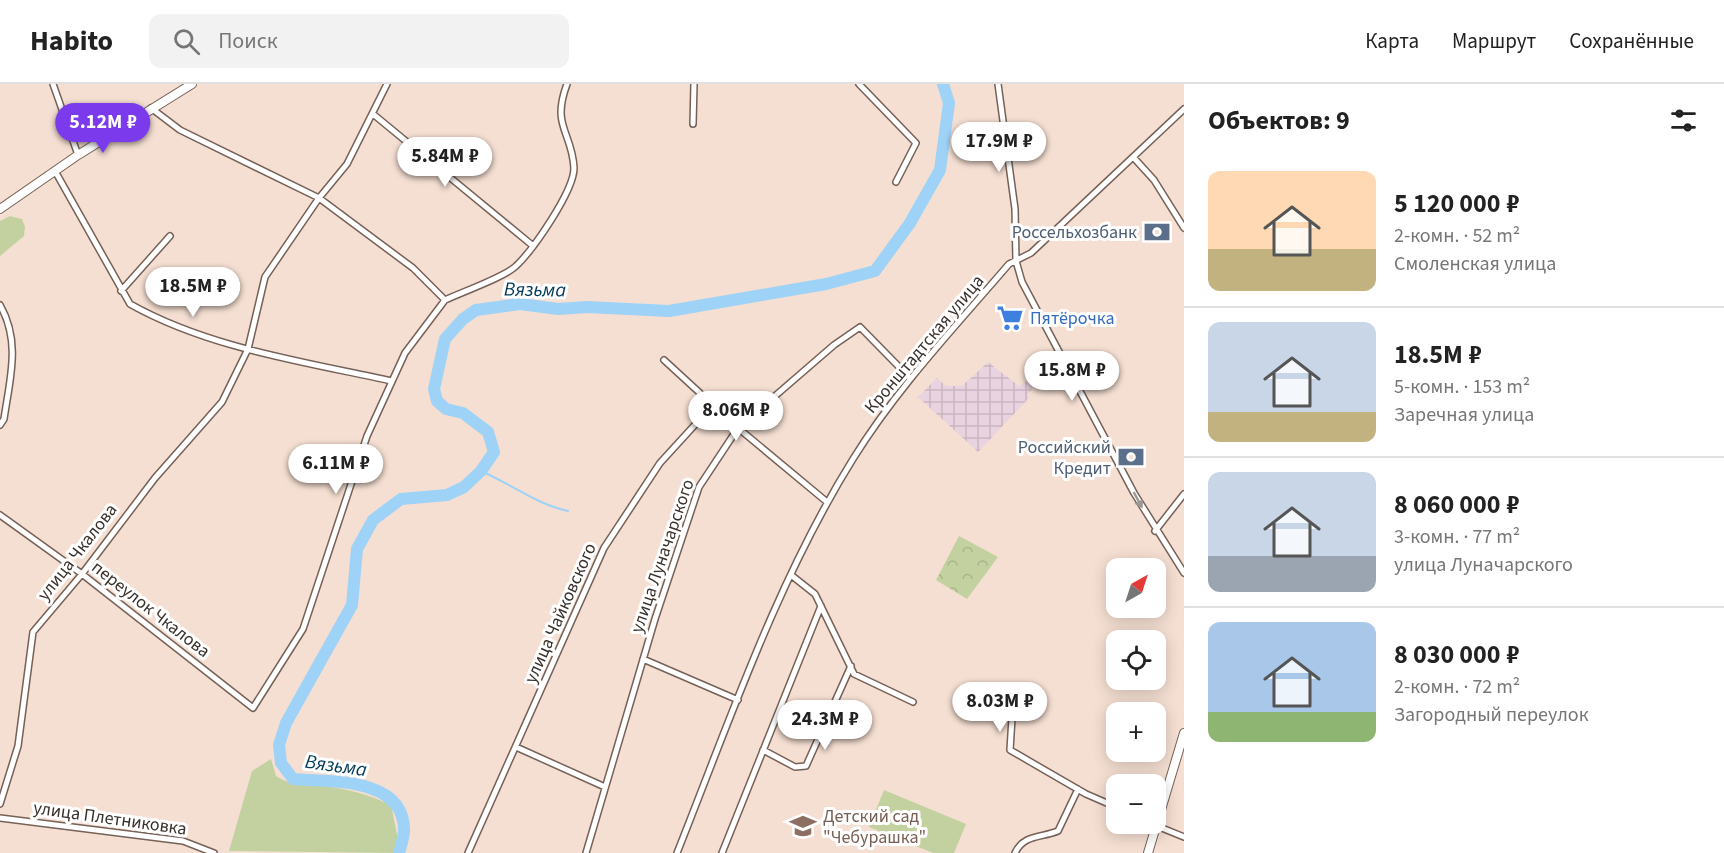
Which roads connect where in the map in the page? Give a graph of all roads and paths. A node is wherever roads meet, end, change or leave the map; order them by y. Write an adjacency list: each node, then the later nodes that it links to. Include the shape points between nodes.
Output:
1 (53, 84): 12 (street)
2 (192, 84): 8 (main road)
3 (387, 84): 10 (street, улица Чкалова)
4 (567, 84): 20 (street, via 561,100 560,122 572,150 574,171 562,204)
5 (694, 84): 11 (street)
6 (859, 84): 15 (street, via 916,143)
7 (998, 84): 21 (street, via 1013,191)
8 (151, 108): 12 (main road); 16 (street, via 180,129)
9 (1184, 109): 13 (street, Кронштадтская улица)
10 (373, 114): 16 (street, улица Чкалова, via 347,164); 20 (street)
11 (693, 124)
12 (78, 155): 14 (main road)
13 (1134, 158): 18 (street, via 1154,180); 21 (street, Кронштадтская улица, via 1031,253)
14 (56, 171): 17 (main road); 22 (street)
15 (896, 182)
16 (319, 198): 23 (street, via 413,268); 25 (street, улица Чкалова, via 265,277)
17 (2, 205)
18 (1184, 228)
19 (170, 236): 22 (street)
20 (532, 245): 23 (street, via 515,268)
21 (1016, 261): 27 (street, Кронштадтская улица); 35 (street, one-way to 35, via 1022,282 1054,345)
22 (121, 291): 25 (street, via 130,304 149,315)
23 (445, 300): 28 (street, via 405,353)
24 (0, 305): 30 (street, via 12,329 13,364)
25 (248, 350): 28 (street); 37 (street, улица Чкалова, via 222,402 127,512)
26 (664, 360): 29 (street)
27 (910, 378): 31 (street, улица Луначарского, via 860,327); 33 (street, Кронштадтская улица)
28 (392, 381): 37 (street, переулок Чкалова, via 367,436 303,628 253,708)
29 (713, 405): 31 (street); 46 (street, улица Чайковского, via 660,463 604,548)
30 (0, 425)
31 (738, 428): 33 (street); 40 (street, улица Луначарского, via 699,487)
32 (1184, 494): 35 (street)
33 (827, 502): 38 (street, Кронштадтская улица)
34 (0, 515): 37 (street, переулок Чкалова)
35 (1155, 531): 36 (street)
36 (1184, 573)
37 (82, 574): 52 (street, улица Чкалова, via 33,632 18,746)
38 (791, 575): 39 (street, via 815,594); 42 (street, Кронштадтская улица)
39 (821, 606): 41 (street); 47 (street)
40 (643, 659): 42 (street); 48 (street, улица Луначарского)
41 (851, 666): 43 (street, via 854,674); 47 (street, via 806,766 795,767)
42 (738, 700): 60 (street, Кронштадтская улица)
43 (913, 702)
44 (1012, 718): 50 (street, via 1011,750)
45 (1184, 733): 49 (main road)
46 (516, 747): 48 (street); 58 (street, улица Чайковского)
47 (763, 750): 61 (street)
48 (605, 787): 59 (street, улица Луначарского)
49 (1166, 788)
50 (1078, 789): 51 (street); 62 (street, via 1058,831 1027,839)
51 (1106, 802)
52 (0, 804)
53 (0, 818): 57 (street, улица Плетниковка, via 183,841)
54 (1166, 830): 56 (street)
55 (1152, 834): 63 (main road)
56 (1184, 837)
57 (214, 853)
58 (468, 853)
59 (586, 853)
60 (677, 853)
61 (722, 853)
62 (1015, 853)
63 (1148, 853)

